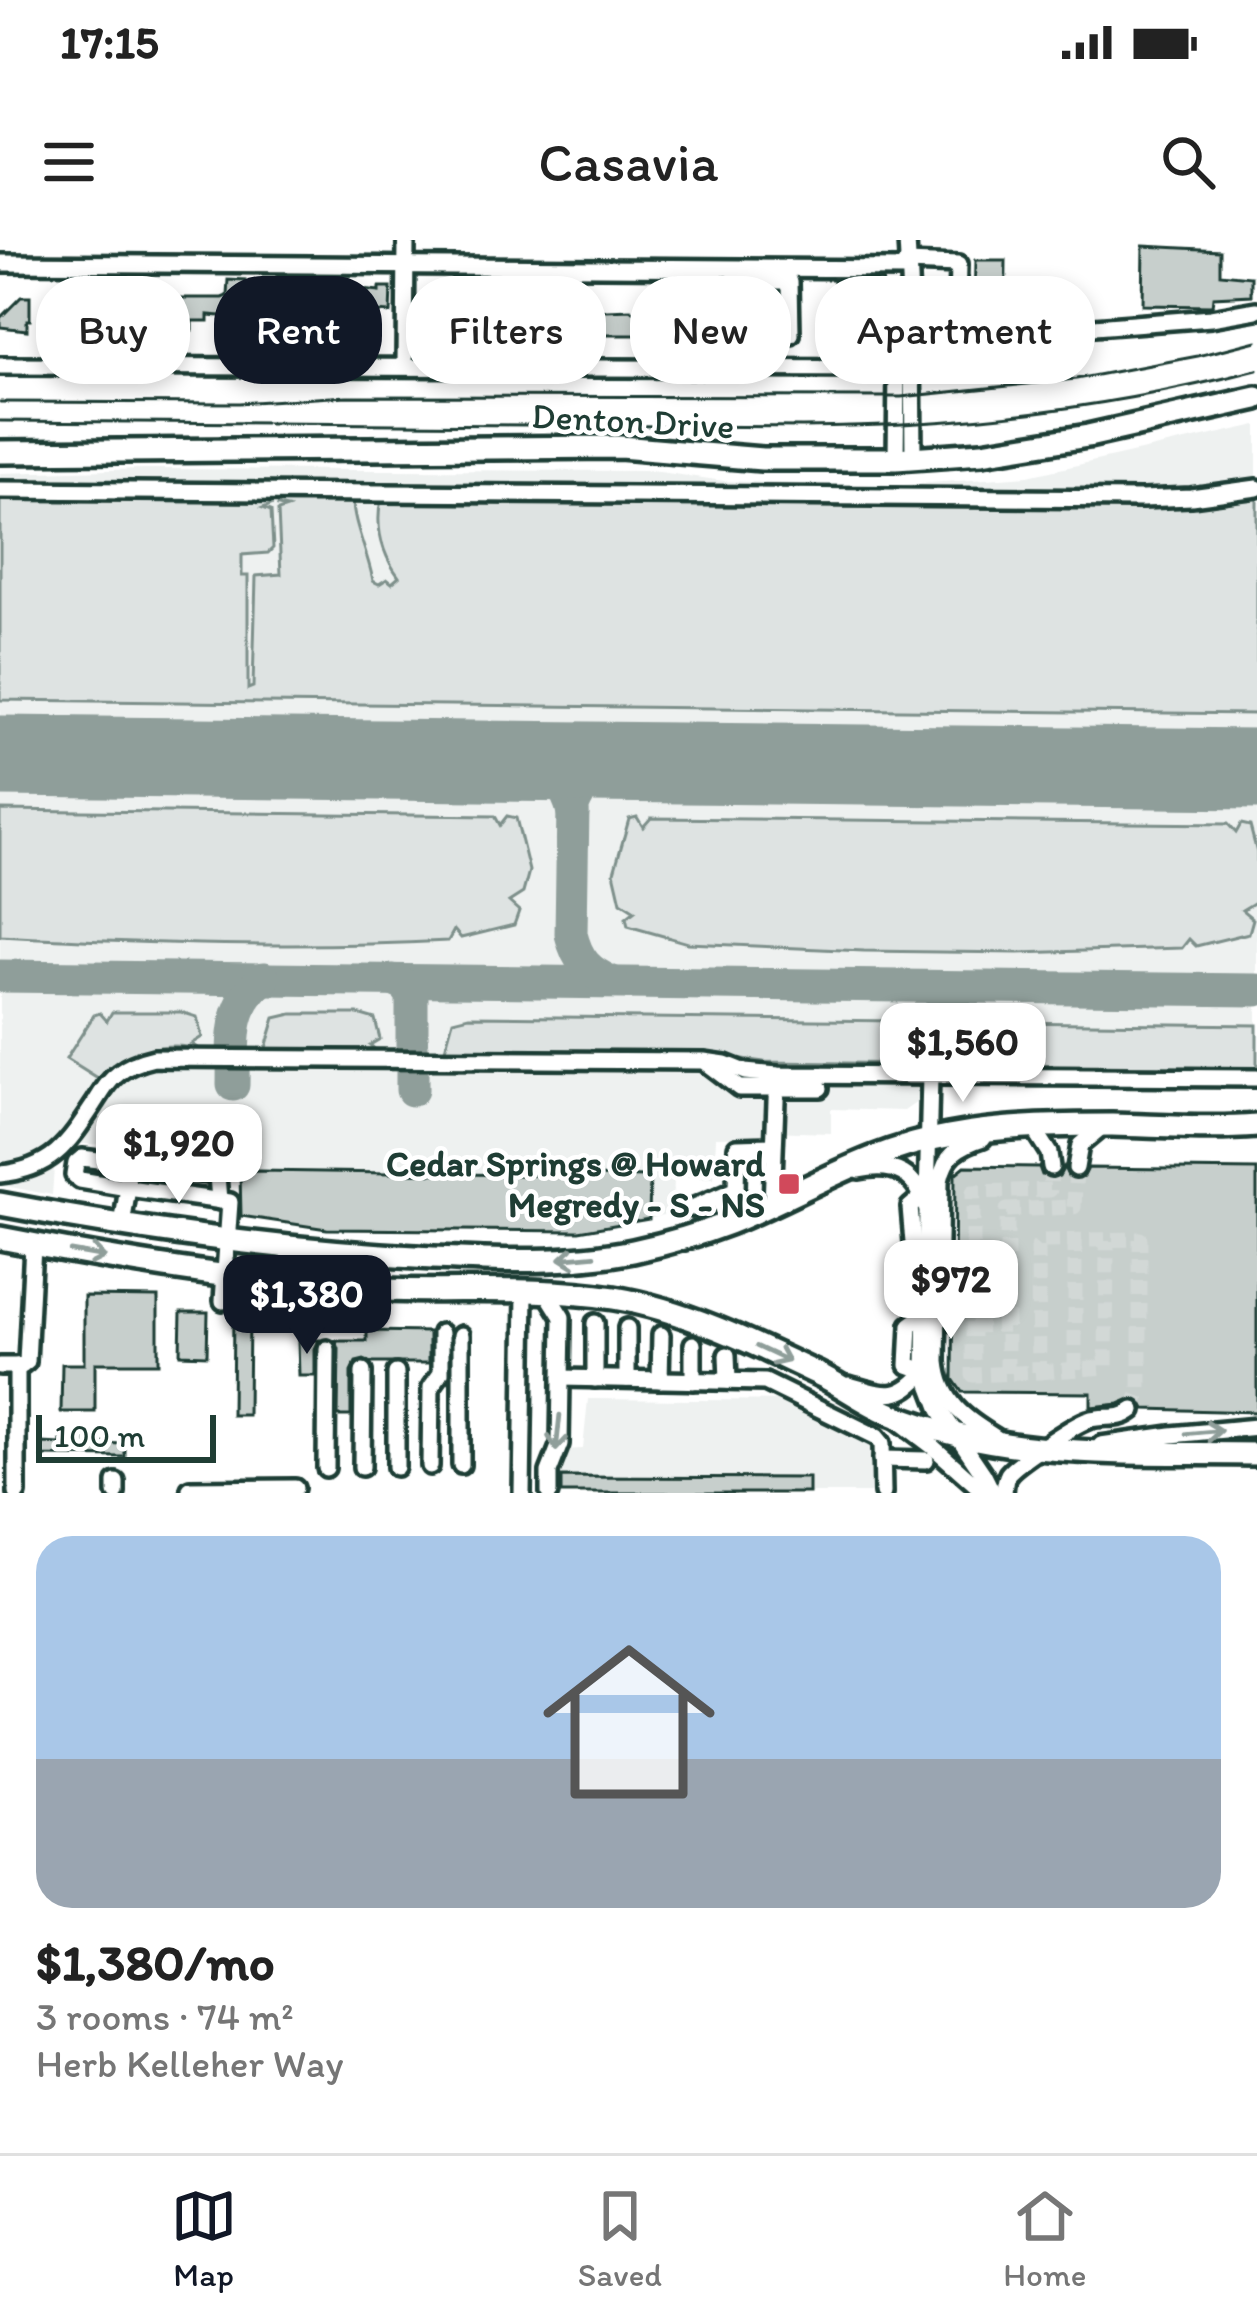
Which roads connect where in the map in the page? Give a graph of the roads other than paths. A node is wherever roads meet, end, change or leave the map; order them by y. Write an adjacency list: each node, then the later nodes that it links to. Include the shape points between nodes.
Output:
1 (406, 240): 4 (street)
2 (907, 240): 5 (street)
3 (0, 263): 4 (street)
4 (406, 265): 5 (street); 12 (street)
5 (906, 266): 6 (street); 7 (street); 8 (street, via 958,265)
6 (905, 276)
7 (907, 276)
8 (958, 276)
9 (1257, 310): 10 (street)
10 (1095, 327)
11 (0, 365): 12 (street)
12 (404, 366): 13 (street)
13 (630, 367)
14 (897, 384): 18 (street)
15 (910, 384): 18 (street)
16 (1257, 398): 18 (main road, Denton Drive, via 1088,436)
17 (0, 452): 18 (main road, Denton Drive, via 620,447)
18 (904, 459)
19 (1257, 488): 20 (street, via 1142,499)
20 (0, 490)
21 (930, 1076): 22 (street); 23 (street); 29 (street)
22 (1257, 1078)
23 (778, 1081): 24 (street); 30 (street); 34 (street, via 740,1088 704,1061 154,1058 120,1071 55,1155)
24 (820, 1088)
25 (1104, 1125): 26 (main road); 28 (main road); 33 (street, via 1080,1144)
26 (1034, 1128): 27 (main road); 32 (street)
27 (1008, 1129): 29 (main road); 79 (street, via 966,1143 943,1166 938,1362 951,1402)
28 (1257, 1129)
29 (927, 1140): 35 (main road); 39 (street)
30 (772, 1146): 37 (street, via 737,1147 736,1190); 41 (street)
31 (126, 1162): 36 (street); 36 (street, via 82,1157 74,1175); 38 (street, via 217,1175)
32 (1051, 1167)
33 (1076, 1168)
34 (0, 1174)
35 (827, 1178): 39 (street, via 890,1167 914,1181); 41 (main road)
36 (128, 1188): 38 (street); 44 (street)
37 (718, 1197): 42 (street); 43 (street)
38 (219, 1201): 46 (street, via 230,1202)
39 (925, 1203): 63 (street)
40 (0, 1204): 44 (main road)
41 (772, 1204): 43 (main road)
42 (692, 1208)
43 (728, 1223): 48 (main road, one-way to 48, via 574,1258)
44 (122, 1226): 46 (main road)
45 (0, 1238): 47 (main road)
46 (229, 1241): 48 (main road); 49 (street)
47 (33, 1245): 49 (main road, one-way to 49); 62 (street, via 27,1362)
48 (363, 1254): 50 (street, via 316,1264)
49 (225, 1277): 50 (main road); 52 (street)
50 (303, 1284): 51 (main road); 53 (street, via 302,1318)
51 (536, 1293): 66 (street, via 562,1317); 70 (main road, one-way to 70, via 614,1298 669,1312); 95 (street)
52 (223, 1301)
53 (353, 1316)
54 (595, 1323): 67 (street)
55 (627, 1328): 68 (street)
56 (441, 1333): 87 (street, via 441,1373 430,1387)
57 (461, 1334): 86 (street)
58 (661, 1335): 69 (street)
59 (693, 1344): 71 (street)
60 (327, 1349): 90 (street)
61 (727, 1355): 72 (street)
62 (13, 1366): 73 (street)
63 (925, 1371): 70 (street, via 892,1394); 78 (street)
64 (362, 1372): 88 (street)
65 (396, 1373): 89 (street)
66 (561, 1378): 67 (street); 96 (street, one-way to 96)
67 (595, 1379): 68 (street)
68 (627, 1379): 69 (street)
69 (660, 1380): 71 (street)
70 (829, 1380): 75 (main road)
71 (693, 1381): 72 (street)
72 (728, 1381): 84 (street, via 774,1384 877,1437)
73 (9, 1388): 76 (street)
74 (1133, 1410): 80 (street, via 1088,1420)
75 (887, 1412): 78 (main road); 98 (street)
76 (9, 1419): 83 (street)
77 (1257, 1426): 81 (street, one-way to 77)
78 (958, 1436): 79 (main road); 98 (street)
79 (1008, 1446): 80 (main road)
80 (1043, 1448): 81 (main road); 99 (street, via 1012,1470)
81 (1068, 1450): 82 (main road)
82 (1257, 1454)
83 (9, 1455): 92 (street)
84 (882, 1459): 85 (street); 97 (street)
85 (926, 1460)
86 (461, 1465)
87 (430, 1466)
88 (362, 1467)
89 (396, 1467)
90 (326, 1468)
91 (295, 1488): 93 (street)
92 (11, 1489)
93 (246, 1491): 94 (street)
94 (190, 1493)
95 (521, 1493)
96 (549, 1493)
97 (883, 1493)
98 (989, 1493)
99 (1004, 1493)

